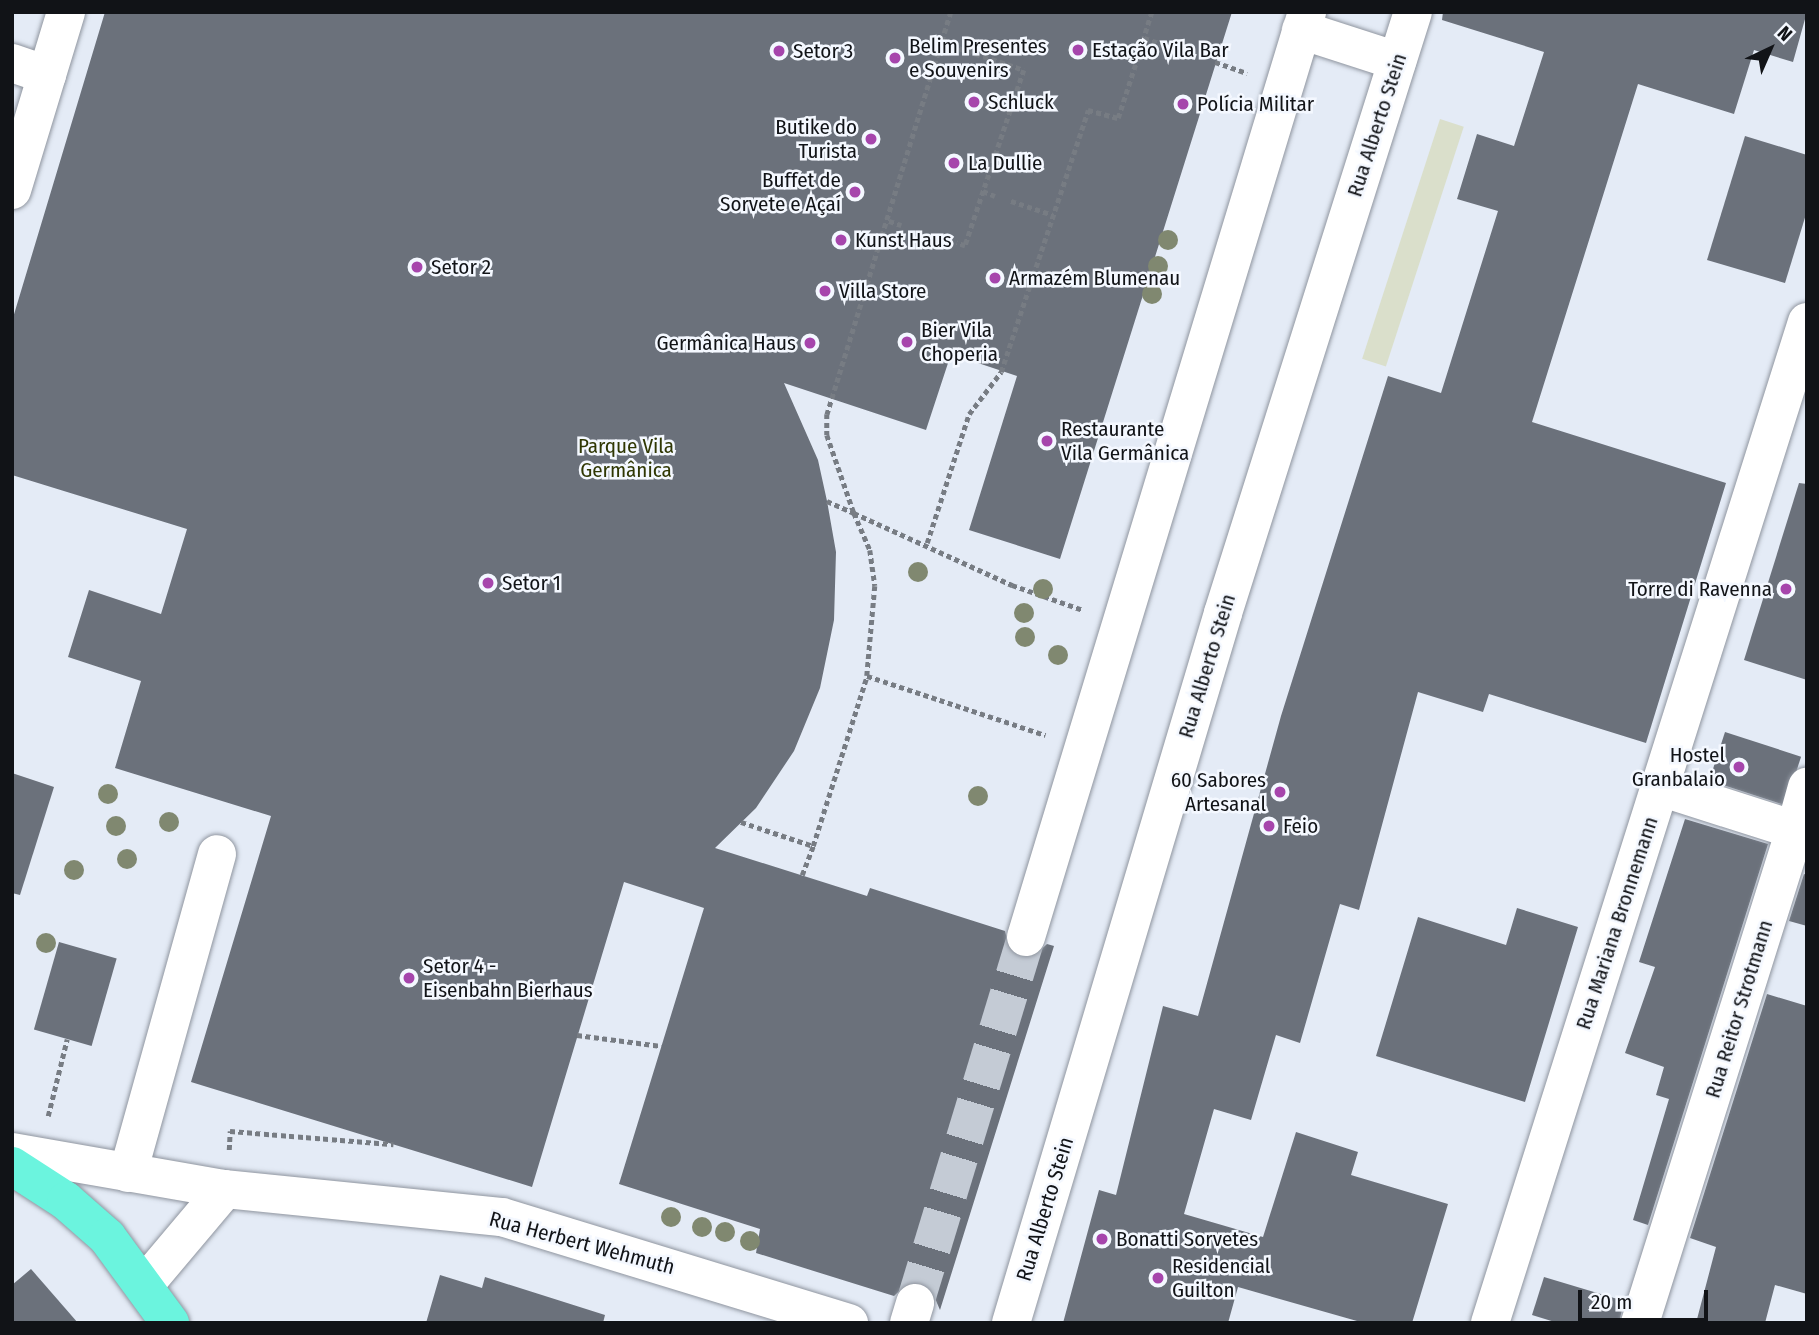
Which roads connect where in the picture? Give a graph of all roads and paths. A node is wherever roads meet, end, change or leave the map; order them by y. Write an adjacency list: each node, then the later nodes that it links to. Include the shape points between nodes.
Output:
1 (66, 12): 10 (street)
2 (951, 12): 7 (path)
3 (1152, 12): 6 (path)
4 (1413, 12): 9 (street, Rua Alberto Stein)
5 (1304, 21): 9 (street); 25 (street)
6 (1144, 38): 8 (path); 15 (path, via 1118,118 1088,110)
7 (942, 43): 12 (path, via 1024,70); 16 (path)
8 (1176, 50)
9 (1397, 61): 47 (street, Rua Alberto Stein, via 1223,613)
10 (30, 69): 11 (street)
11 (12, 190)
12 (983, 191): 13 (path); 18 (path, via 965,246)
13 (995, 196)
14 (1011, 201): 15 (path)
15 (1053, 215): 22 (path, via 1001,372 969,414)
16 (889, 221): 17 (path); 21 (path, via 827,414 827,435)
17 (901, 225)
18 (957, 243)
19 (1807, 322): 26 (street, Rua Mariana Bronnemann)
20 (827, 501): 21 (path)
21 (854, 513): 22 (path); 24 (path, via 870,550 875,586)
22 (928, 543): 23 (path)
23 (1048, 600)
24 (867, 676): 25 (path); 30 (path)
25 (1084, 746): 33 (street)
26 (1660, 787): 29 (street); 48 (street, Rua Mariana Bronnemann)
27 (1807, 787): 29 (street, Rua Reitor Strotmann)
28 (741, 822): 30 (path)
29 (1794, 830): 49 (street, Rua Reitor Strotmann)
30 (813, 846): 32 (path)
31 (217, 854): 42 (street)
32 (802, 875)
33 (1026, 937)
34 (577, 1035): 36 (path)
35 (68, 1039): 37 (path)
36 (661, 1046)
37 (47, 1128)
38 (230, 1139): 39 (path, via 230,1131 375,1147)
39 (393, 1144)
40 (12, 1152): 42 (street, Rua Herbert Wehmuth)
41 (12, 1166): 44 (main road, via 66,1200 107,1237)
42 (128, 1173): 43 (street, Rua Herbert Wehmuth)
43 (225, 1189): 44 (street); 46 (street, Rua Herbert Wehmuth, via 502,1217)
44 (145, 1284): 45 (main road)
45 (170, 1323)
46 (849, 1323)
47 (1011, 1323)
48 (1490, 1323)
49 (1640, 1323)

